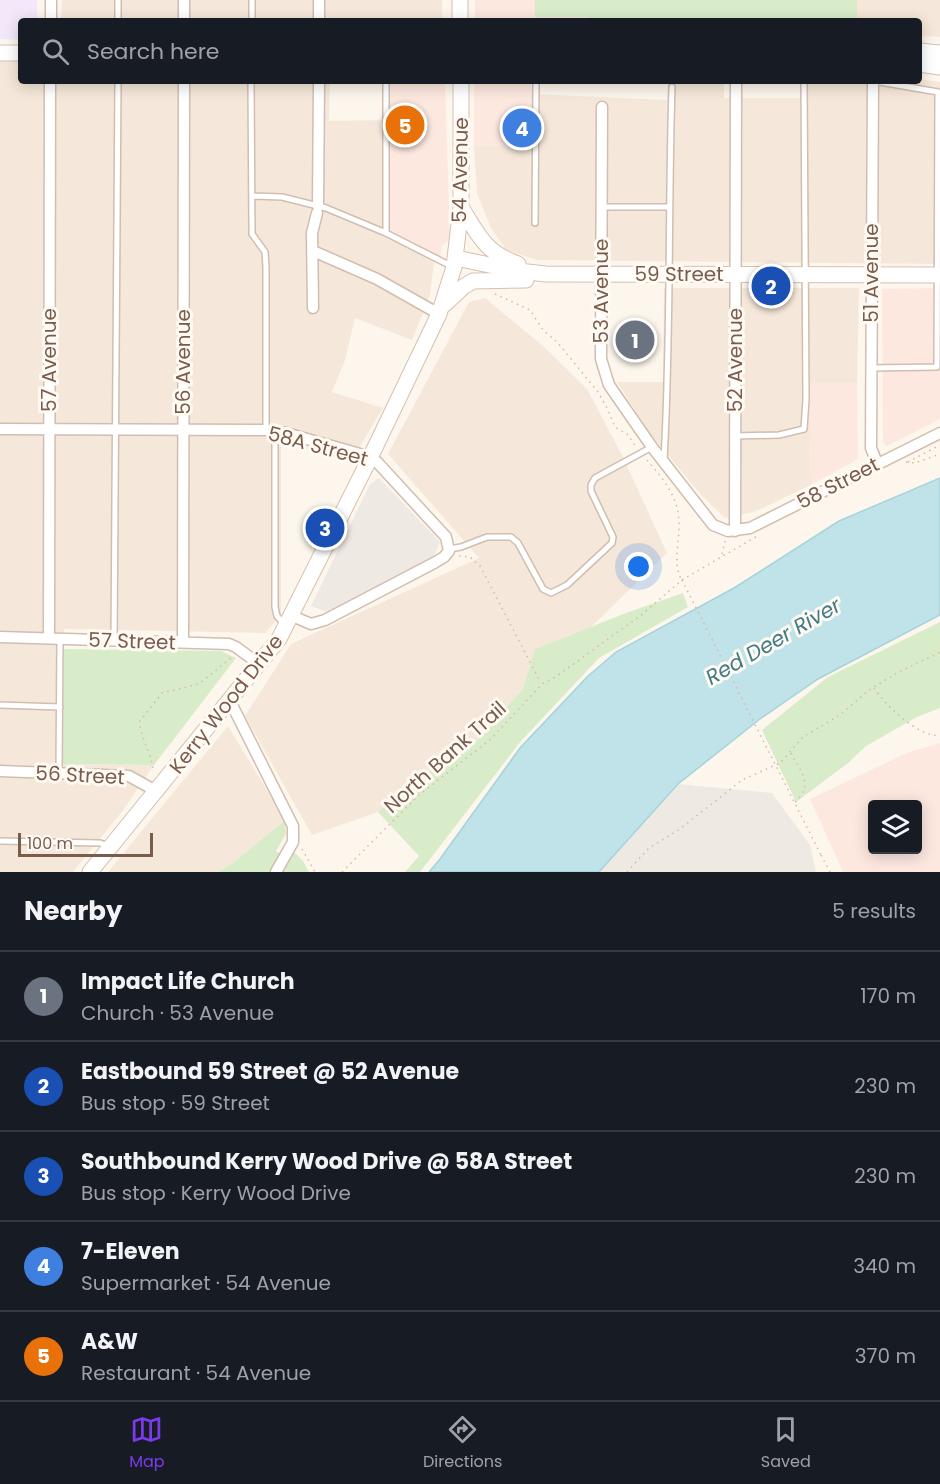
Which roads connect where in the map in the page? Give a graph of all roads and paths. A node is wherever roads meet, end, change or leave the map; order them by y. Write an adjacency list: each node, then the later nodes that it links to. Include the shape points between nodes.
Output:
1 (51, 0): 7 (street)
2 (118, 0): 8 (lane)
3 (184, 0): 9 (street)
4 (252, 0): 10 (lane)
5 (319, 0): 11 (street)
6 (460, 0): 12 (street)
7 (51, 18)
8 (118, 18)
9 (184, 18)
10 (252, 18)
11 (319, 18)
12 (460, 18)
13 (922, 51): 16 (street)
14 (0, 53): 15 (street)
15 (18, 53)
16 (940, 53)
17 (922, 64): 18 (street)
18 (940, 67)
19 (50, 84): 54 (street, 57 Avenue)
20 (118, 84): 55 (lane)
21 (184, 84): 56 (street, 56 Avenue)
22 (251, 84): 33 (lane)
23 (319, 84): 37 (street)
24 (386, 84): 39 (lane)
25 (461, 84): 34 (street, 54 Avenue)
26 (536, 84): 38 (lane)
27 (736, 84): 45 (street, 52 Avenue)
28 (804, 84): 46 (lane)
29 (873, 84): 47 (street, 51 Avenue)
30 (891, 84): 48 (lane, via 938,92)
31 (672, 87): 36 (lane)
32 (602, 107): 35 (street, 53 Avenue)
33 (252, 196): 37 (lane, via 282,197); 57 (lane, via 252,234 266,252)
34 (461, 207): 41 (street, 54 Avenue); 42 (street, via 488,249 504,260)
35 (601, 207): 36 (lane); 43 (street, 53 Avenue)
36 (668, 207): 44 (lane)
37 (318, 209): 39 (lane); 40 (street)
38 (535, 224)
39 (387, 233): 41 (lane, via 434,259)
40 (313, 251): 50 (street); 51 (street)
41 (455, 263): 42 (street, 59 Street); 51 (street, Kerry Wood Drive)
42 (546, 274): 43 (street, 59 Street); 51 (street, via 529,280 473,281)
43 (602, 274): 44 (street, 59 Street); 61 (street, 53 Avenue, via 601,358 609,386)
44 (669, 274): 45 (street, 59 Street); 65 (lane)
45 (735, 274): 46 (street, 59 Street); 59 (street, 52 Avenue)
46 (805, 275): 47 (street, 59 Street); 59 (lane, via 804,429 779,435)
47 (871, 275): 48 (street, 59 Street); 52 (street, 51 Avenue)
48 (939, 275): 52 (lane, via 937,367)
49 (491, 291): 62 (path, via 530,310 598,392 615,427 627,434)
50 (313, 308)
51 (441, 310): 64 (street, Kerry Wood Drive)
52 (872, 368): 67 (street, 51 Avenue, via 871,448)
53 (0, 429): 54 (street, 58A Street)
54 (49, 429): 55 (street, 58A Street); 77 (street, 57 Avenue)
55 (117, 429): 56 (street, 58A Street); 78 (lane)
56 (183, 429): 57 (street, 58A Street); 79 (street, 56 Avenue)
57 (270, 430): 64 (street, 58A Street); 75 (lane, via 275,607 277,616)
58 (940, 433): 67 (street, 58 Street)
59 (735, 436): 69 (street, 52 Avenue)
60 (940, 446): 66 (path)
61 (652, 447): 62 (lane); 65 (street, 53 Avenue)
62 (641, 453): 72 (lane, via 595,478 591,491 613,537 612,543 560,590 543,589 519,543 511,537 487,537); 74 (path, via 670,488 678,508 676,564)
63 (940, 454): 66 (path)
64 (370, 458): 72 (street, 58A Street, via 384,468 443,533); 75 (street, Kerry Wood Drive)
65 (664, 462): 69 (street, 53 Avenue, via 713,525)
66 (907, 462): 68 (path)
67 (877, 463): 69 (street, 58 Street, via 759,524)
68 (902, 463)
69 (735, 531)
70 (764, 532): 73 (path, North Bank Trail)
71 (725, 540): 73 (path)
72 (448, 552): 75 (street, via 434,564 325,620 311,624); 83 (path, via 470,556 480,567)
73 (722, 555): 74 (path, North Bank Trail)
74 (682, 580): 83 (path, North Bank Trail, via 640,616); 94 (path, bridge)
75 (289, 621): 82 (street, Kerry Wood Drive)
76 (0, 637): 77 (street, 57 Street)
77 (55, 638): 78 (street, 57 Street); 87 (lane)
78 (114, 640): 79 (street, 57 Street)
79 (183, 642): 82 (street, 57 Street, via 233,645)
80 (940, 652): 84 (path)
81 (235, 654): 90 (path, via 200,684 162,693 140,721)
82 (259, 664): 85 (street, Kerry Wood Drive)
83 (542, 684): 101 (path, North Bank Trail, via 491,739 419,795)
84 (874, 687): 88 (path, via 895,712 928,734); 89 (path, via 840,715 803,737)
85 (230, 701): 93 (street, Kerry Wood Drive); 96 (street, via 292,821)
86 (0, 705): 87 (lane)
87 (60, 706): 92 (lane)
88 (940, 735)
89 (790, 753): 94 (path, via 806,784); 102 (path, via 775,766 742,780 649,848)
90 (153, 768)
91 (0, 771): 92 (street, 56 Street)
92 (59, 773): 93 (street, 56 Street, via 129,776)
93 (156, 791): 97 (street, Kerry Wood Drive)
94 (794, 802): 103 (path, bridge)
95 (0, 841): 97 (lane, via 100,843)
96 (293, 842): 99 (street); 100 (path, via 302,849)
97 (110, 847): 98 (street, Kerry Wood Drive)
98 (90, 872)
99 (276, 872)
100 (315, 872)
101 (342, 872)
102 (627, 872)
103 (830, 872)

